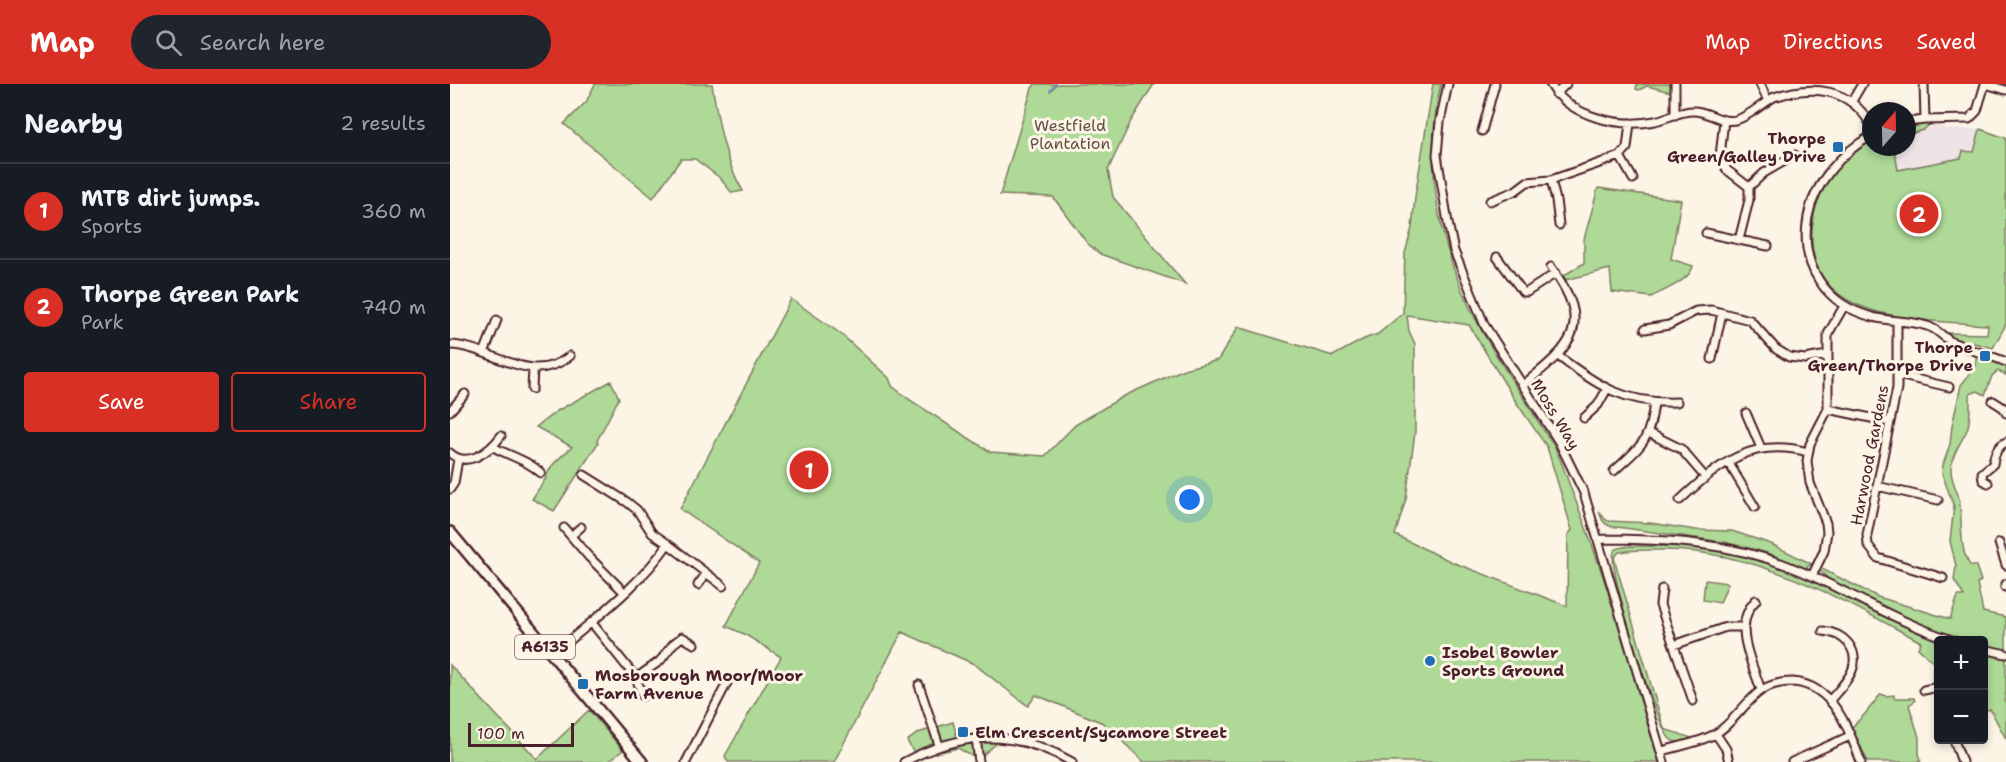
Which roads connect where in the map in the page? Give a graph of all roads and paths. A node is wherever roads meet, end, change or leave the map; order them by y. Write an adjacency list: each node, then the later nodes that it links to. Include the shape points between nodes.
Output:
1 (1448, 84): 48 (street, Moss Way, via 1437,155 1454,252 1485,326)
2 (1495, 84): 21 (street)
3 (1550, 84): 12 (street)
4 (1566, 84): 12 (street)
5 (1675, 84): 16 (street)
6 (1760, 84): 13 (street)
7 (1862, 84): 14 (street)
8 (1924, 84): 18 (street)
9 (1985, 84): 11 (street); 18 (street, via 1974,116 1964,121)
10 (1818, 86): 13 (street, via 1785,92); 14 (street)
11 (2006, 90)
12 (1556, 94): 20 (street, via 1573,109)
13 (1768, 101): 17 (street, via 1740,118)
14 (1852, 101): 15 (street)
15 (1862, 111)
16 (1675, 115): 17 (street, via 1694,111); 20 (street)
17 (1724, 120): 27 (street, via 1720,156 1727,170)
18 (1925, 120): 19 (street)
19 (1916, 121)
20 (1630, 123): 24 (street, via 1627,148)
21 (1482, 131)
22 (1862, 142): 34 (street, via 1829,172 1815,195 1806,227 1807,252 1815,274)
23 (1795, 155): 27 (street)
24 (1620, 156): 25 (street); 26 (street)
25 (1633, 179)
26 (1551, 180): 28 (street, via 1527,182); 29 (street)
27 (1749, 187): 31 (street)
28 (1490, 201)
29 (1559, 225)
30 (1706, 233): 31 (street)
31 (1739, 240): 32 (street)
32 (1768, 246)
33 (1497, 258): 43 (street, via 1523,292 1554,270 1571,298 1575,314 1573,330)
34 (1844, 306): 37 (street); 41 (street, via 1828,334)
35 (1722, 313): 38 (street, via 1696,311 1669,325); 41 (street, via 1750,320 1776,349 1789,357); 44 (street)
36 (497, 320): 40 (street)
37 (1897, 322): 45 (street, via 1927,325 1953,342); 47 (street, Harwood Gardens)
38 (1645, 329)
39 (450, 345): 40 (street)
40 (484, 353): 46 (street)
41 (1827, 355): 56 (street)
42 (570, 356): 46 (street)
43 (1558, 356): 48 (street); 51 (street)
44 (1712, 359)
45 (2006, 362)
46 (533, 368): 50 (street)
47 (1898, 375): 49 (street); 61 (street, Harwood Gardens)
48 (1523, 385): 85 (street, Moss Way, via 1575,473)
49 (1949, 387)
50 (532, 389)
51 (1607, 389): 55 (street); 60 (street)
52 (465, 394): 57 (street)
53 (1993, 401): 59 (street)
54 (1677, 402): 55 (street)
55 (1654, 403): 62 (street)
56 (1828, 409): 61 (street); 67 (street)
57 (450, 411)
58 (1746, 413): 66 (street)
59 (2006, 413)
60 (1584, 418)
61 (1890, 423): 76 (street, Harwood Gardens)
62 (1649, 433): 71 (street); 74 (street, via 1682,448)
63 (501, 436): 65 (street)
64 (2006, 442): 75 (street, via 1994,454 1993,464 1982,473)
65 (493, 447): 69 (street, via 480,456); 72 (street, via 532,464)
66 (1761, 447): 67 (street, via 1781,446); 70 (street)
67 (1808, 452): 90 (street, via 1808,475 1827,532 1824,551)
68 (450, 453): 69 (street)
69 (458, 459): 77 (street)
70 (1728, 462): 74 (street); 80 (street)
71 (1614, 471)
72 (541, 473)
73 (584, 476): 87 (street, via 637,510 652,533)
74 (1705, 477): 78 (street)
75 (1988, 483)
76 (1877, 486): 79 (street); 91 (street, Harwood Gardens, via 1867,535 1873,554)
77 (450, 489)
78 (1680, 500)
79 (1938, 500)
80 (1755, 507)
81 (581, 527): 84 (street)
82 (564, 528): 84 (street)
83 (450, 531): 105 (main road, A6135)
84 (572, 536): 95 (street)
85 (1598, 540): 90 (street, via 1709,544 1743,550); 120 (street, Moss Way)
86 (2000, 543): 88 (street)
87 (668, 544): 89 (street); 95 (street, via 647,572)
88 (2006, 565)
89 (706, 574): 92 (street); 93 (street)
90 (1812, 576): 100 (street)
91 (1943, 578)
92 (698, 585)
93 (723, 586)
94 (1662, 589): 102 (street, via 1660,605)
95 (624, 592): 97 (street)
96 (1756, 600): 98 (street)
97 (592, 623): 105 (street); 106 (street)
98 (1743, 627): 102 (street, via 1726,627); 110 (street)
99 (1823, 631): 113 (street, via 1844,639 1855,660 1851,675)
100 (1942, 636)
101 (694, 644): 106 (street, via 682,637 660,661)
102 (1674, 645): 114 (street)
103 (1988, 650): 104 (street)
104 (2006, 654)
105 (552, 656): 121 (main road, A6135)
106 (636, 678): 112 (street)
107 (729, 679): 122 (street)
108 (920, 685): 119 (street)
109 (1934, 688): 111 (street)
110 (1761, 690): 113 (street, via 1781,682 1804,684); 115 (street)
111 (1924, 690)
112 (643, 696)
113 (1830, 700): 116 (street)
114 (1693, 701)
115 (1716, 734): 120 (street); 127 (street)
116 (1850, 736): 128 (street); 129 (street)
117 (976, 738): 119 (street); 124 (street); 125 (street, via 1027,742)
118 (1955, 744): 130 (street)
119 (939, 746): 123 (street)
120 (1662, 751): 126 (street, Moss Way)
121 (642, 762)
122 (686, 762)
123 (904, 762)
124 (979, 762)
125 (1072, 762)
126 (1664, 762)
127 (1729, 762)
128 (1792, 762)
129 (1861, 762)
130 (1962, 762)

